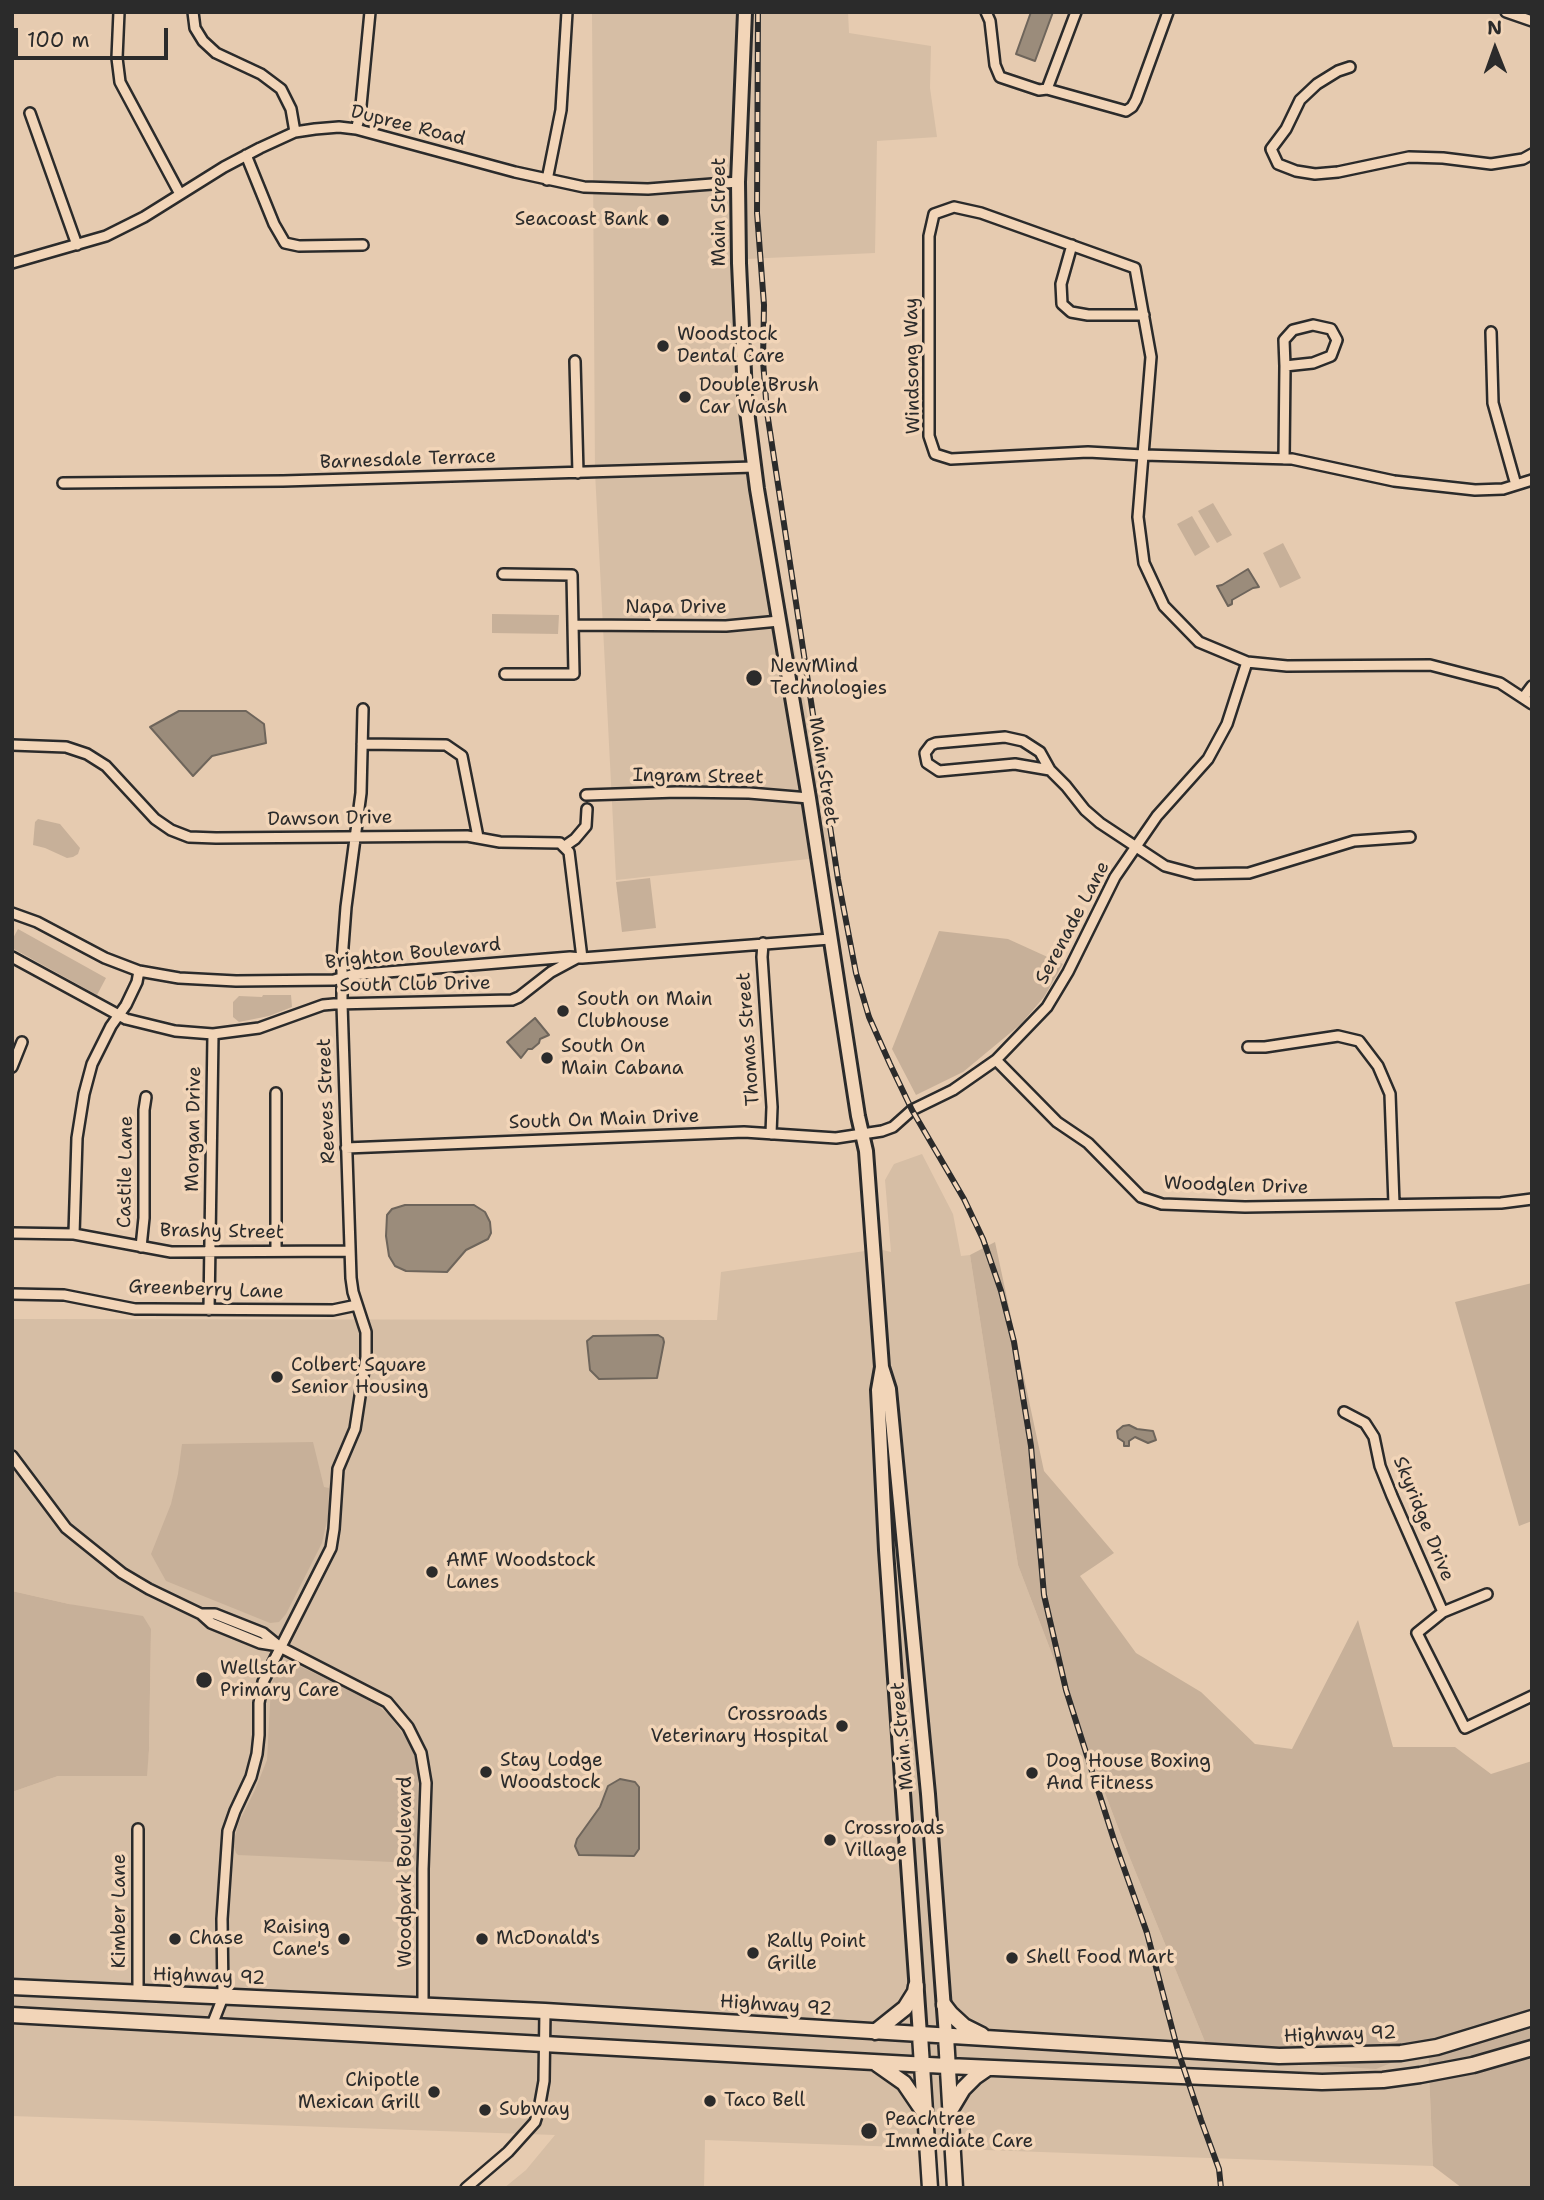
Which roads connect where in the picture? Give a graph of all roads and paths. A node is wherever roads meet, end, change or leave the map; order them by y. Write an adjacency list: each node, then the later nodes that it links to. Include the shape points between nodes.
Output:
1 (119, 12): 20 (street, via 120,82)
2 (193, 12): 15 (street, via 195,28 216,53 281,89)
3 (370, 12): 14 (street)
4 (568, 12): 18 (street, via 561,110)
5 (745, 12): 19 (main road, Main Street)
6 (986, 12): 12 (street, via 1000,77)
7 (1076, 12): 12 (street)
8 (1168, 12): 12 (street, via 1136,100 1126,111)
9 (1506, 12): 10 (street)
10 (1532, 21)
11 (1350, 67): 16 (street, via 1317,84 1300,100 1271,149 1278,164 1315,174 1409,157 1491,164)
12 (1047, 89)
13 (30, 113): 21 (street)
14 (356, 129): 15 (street, Dupree Road); 18 (street, Dupree Road)
15 (295, 132): 17 (street, Dupree Road)
16 (1532, 154)
17 (246, 155): 20 (street, Dupree Road); 22 (street, via 285,243)
18 (547, 180): 19 (street, Dupree Road, via 625,190)
19 (738, 182): 31 (main road, Main Street, via 743,371)
20 (180, 194): 21 (street, Dupree Road, via 125,227)
21 (77, 245): 24 (street, Dupree Road)
22 (363, 245)
23 (1072, 245): 25 (street, Windsong Way, via 1135,268); 25 (street, via 1061,284 1062,304 1071,312 1088,315); 29 (street, Windsong Way, via 954,206 934,214 929,236 929,436 935,454 951,460 1088,452)
24 (12, 263)
25 (1144, 315): 29 (street, Windsong Way, via 1151,357)
26 (1491, 332): 35 (street, via 1493,403)
27 (575, 361): 32 (street)
28 (1285, 366): 28 (street, via 1331,356 1337,340 1331,329 1313,325 1293,330 1284,340); 30 (street)
29 (1143, 455): 30 (street, Windsong Way); 39 (street, Windsong Way, via 1139,517 1144,563 1164,606 1199,642)
30 (1284, 459): 35 (street, Windsong Way, via 1394,481 1475,490)
31 (754, 467): 32 (street, Barnesdale Terrace); 37 (main road, Main Street)
32 (578, 473): 34 (street, Barnesdale Terrace)
33 (1532, 480): 35 (street, Windsong Way)
34 (62, 482)
35 (1516, 485)
36 (503, 574): 38 (street, via 572,575)
37 (779, 621): 38 (street, Napa Drive, via 726,626); 49 (main road, Main Street)
38 (573, 625): 40 (street, via 574,674)
39 (1247, 662): 42 (street, Windsong Way, via 1430,665 1500,683); 55 (street, Serenade Lane, via 1227,724 1208,759)
40 (505, 674)
41 (1532, 687): 42 (street)
42 (1523, 698): 43 (street, Windsong Way)
43 (1532, 704)
44 (363, 709): 45 (street, Reeves Street)
45 (362, 744): 51 (street, Reeves Street); 52 (street, via 446,745 462,756)
46 (12, 746): 51 (street, Dawson Drive, via 66,747 87,754 106,766 155,819 188,837)
47 (1051, 770): 47 (street, via 1032,745 1014,738 936,743 925,752 927,763 939,771 1015,764); 55 (street, via 1100,823)
48 (586, 795): 49 (street, Ingram Street, via 677,792)
49 (809, 798): 57 (main road, Main Street)
50 (587, 809): 54 (street, via 586,826)
51 (355, 836): 52 (street, Dawson Drive); 62 (street, Reeves Street)
52 (478, 837): 54 (street, Dawson Drive, via 500,842 553,841)
53 (1410, 837): 55 (street, via 1354,841 1267,869 1232,874 1180,871)
54 (565, 846): 60 (street)
55 (1135, 847): 68 (street, Serenade Lane, via 1106,892 1047,1007)
56 (12, 913): 61 (street, Brighton Boulevard)
57 (830, 939): 58 (street, Brighton Boulevard); 73 (main road, Main Street)
58 (763, 943): 60 (street, Brighton Boulevard); 72 (street, Thomas Street)
59 (12, 957): 64 (street, South Club Drive)
60 (579, 958): 62 (street, Brighton Boulevard); 63 (street, South Club Drive, via 512,1000)
61 (139, 971): 62 (street, Brighton Boulevard, via 236,981); 64 (street)
62 (342, 978): 63 (street, Reeves Street)
63 (342, 1004): 65 (street, South Club Drive, via 323,1005 249,1030); 74 (street, Reeves Street)
64 (119, 1015): 65 (street, South Club Drive, via 159,1028); 78 (street, via 92,1064 79,1119)
65 (213, 1034): 82 (street, Morgan Drive)
66 (22, 1042): 69 (street)
67 (1248, 1047): 76 (street, via 1338,1036 1359,1041 1378,1066 1390,1094)
68 (996, 1060): 73 (street, Serenade Lane, via 962,1085 912,1110 893,1127); 76 (street, Woodglen Drive, via 1141,1197 1162,1204 1245,1207)
69 (12, 1067)
70 (276, 1093): 80 (street)
71 (146, 1097): 79 (street, Castile Lane)
72 (771, 1134): 73 (street, South On Main Drive, via 825,1138); 74 (street, South On Main Drive)
73 (862, 1134): 86 (main road, Main Street)
74 (346, 1147): 81 (street, Reeves Street)
75 (1532, 1199): 76 (street, Woodglen Drive)
76 (1394, 1204)
77 (12, 1233): 78 (street, Brashy Street)
78 (74, 1234): 79 (street, Brashy Street)
79 (141, 1247): 82 (street, Brashy Street)
80 (276, 1251): 81 (street, Brashy Street); 82 (street, Brashy Street)
81 (349, 1251): 84 (street, Reeves Street)
82 (209, 1252): 85 (street, Morgan Drive)
83 (12, 1294): 85 (street, Greenberry Lane, via 64,1295 135,1309)
84 (356, 1305): 85 (street, Greenberry Lane, via 333,1310); 91 (street, Reeves Street, via 366,1332 366,1357 355,1429 338,1469 331,1548)
85 (209, 1310)
86 (882, 1367): 94 (main road, Main Street, via 878,1390 886,1549); 99 (main road, Main Street, via 889,1389 904,1531)
87 (1344, 1412): 90 (street, Skyridge Drive, via 1365,1423 1374,1437 1380,1466)
88 (12, 1456): 91 (street, Woodpark Boulevard, via 56,1517 122,1573 201,1614 263,1633)
89 (1487, 1594): 90 (street, Skyridge Drive)
90 (1443, 1612): 92 (street, Skyridge Drive, via 1417,1633 1465,1728)
91 (281, 1647): 97 (street, Reeves Street, via 263,1682 260,1735 251,1777 228,1830); 98 (street, Woodpark Boulevard, via 387,1702 408,1727 421,1753 426,1783)
92 (1532, 1696)
93 (138, 1829): 96 (street, Kimber Lane)
94 (916, 1986): 104 (main road, via 905,2008); 105 (main road, Main Street)
95 (12, 1987): 96 (main road, Highway 92)
96 (138, 1993): 97 (main road, Highway 92)
97 (223, 1997): 98 (main road, Highway 92); 103 (street)
98 (423, 2005): 100 (main road, Highway 92)
99 (944, 2005): 106 (main road, Main Street); 107 (main road, via 964,2026)
100 (545, 2011): 104 (main road, Highway 92); 108 (street)
101 (12, 2015): 103 (main road)
102 (1532, 2018): 110 (main road, Highway 92, via 1401,2053)
103 (212, 2025): 108 (main road)
104 (875, 2032): 105 (main road, Highway 92)
105 (920, 2035): 106 (main road, Highway 92); 112 (main road, Main Street)
106 (946, 2036): 107 (main road, Highway 92); 113 (main road, Main Street)
107 (993, 2039): 110 (main road, Highway 92)
108 (545, 2043): 111 (main road); 118 (street, via 542,2096 535,2122)
109 (1532, 2048): 115 (main road, via 1473,2065 1383,2080)
110 (1279, 2056): 115 (main road)
111 (872, 2062): 112 (main road); 117 (main road, via 898,2078)
112 (922, 2065): 113 (main road); 117 (main road, Main Street)
113 (947, 2066): 114 (main road); 116 (main road, Main Street)
114 (988, 2068): 115 (main road); 116 (main road, via 964,2088)
115 (1280, 2079)
116 (950, 2111): 120 (main road, Main Street)
117 (925, 2115): 119 (main road, Main Street)
118 (466, 2188)
119 (930, 2188)
120 (955, 2188)

